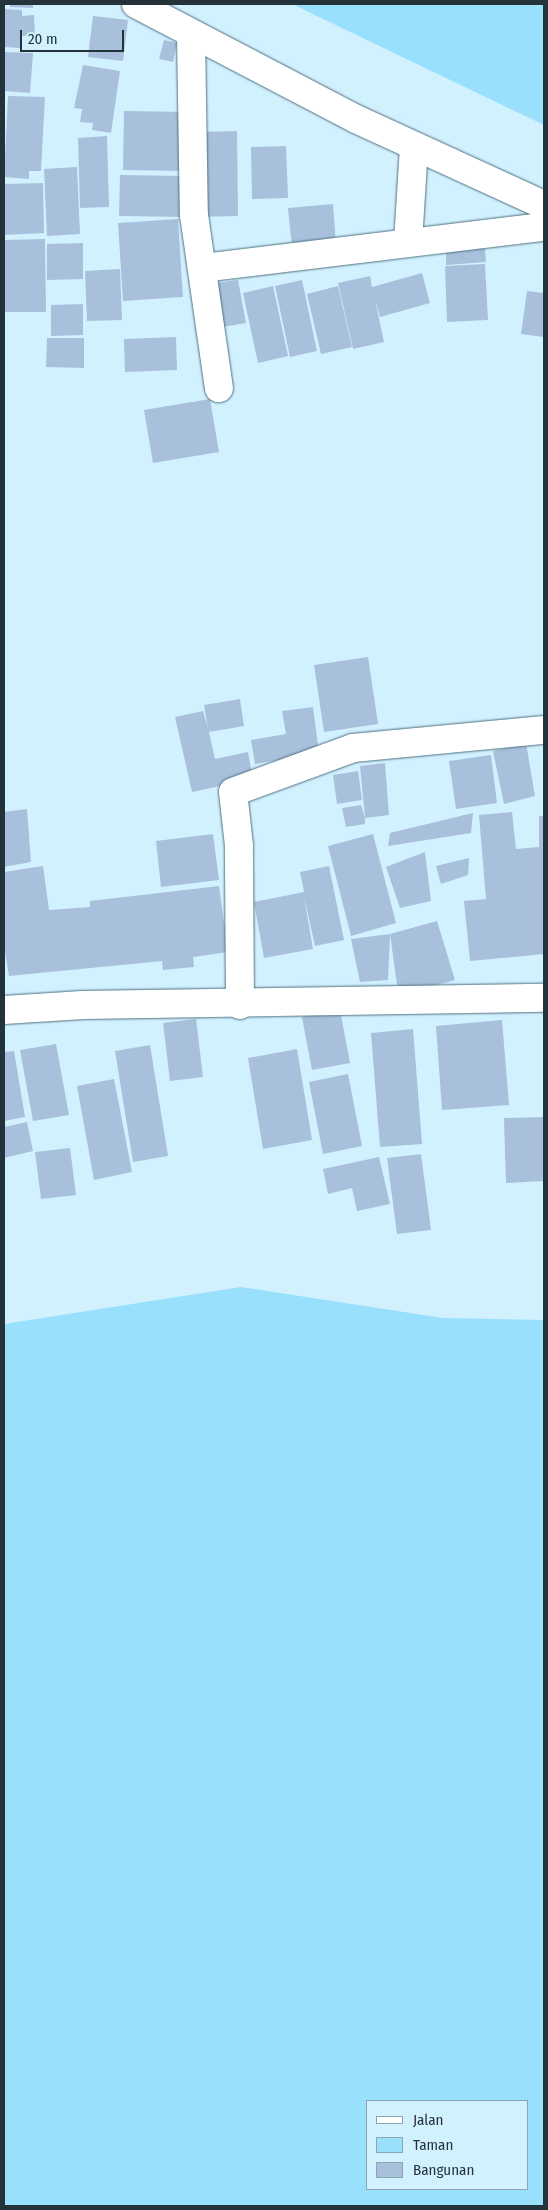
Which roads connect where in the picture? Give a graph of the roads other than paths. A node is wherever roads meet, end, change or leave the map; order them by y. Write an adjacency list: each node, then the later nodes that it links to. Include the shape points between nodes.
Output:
1 (136, 4): 2 (street)
2 (190, 34): 3 (street); 7 (street, via 194,214)
3 (414, 147): 4 (street); 6 (street)
4 (544, 205)
5 (544, 227): 6 (street)
6 (408, 242): 7 (street)
7 (203, 268): 8 (street)
8 (219, 388)
9 (544, 730): 11 (street, via 354,748 233,792 239,846)
10 (544, 998): 11 (street)
11 (240, 1005): 12 (street, via 83,1005)
12 (4, 1010)

